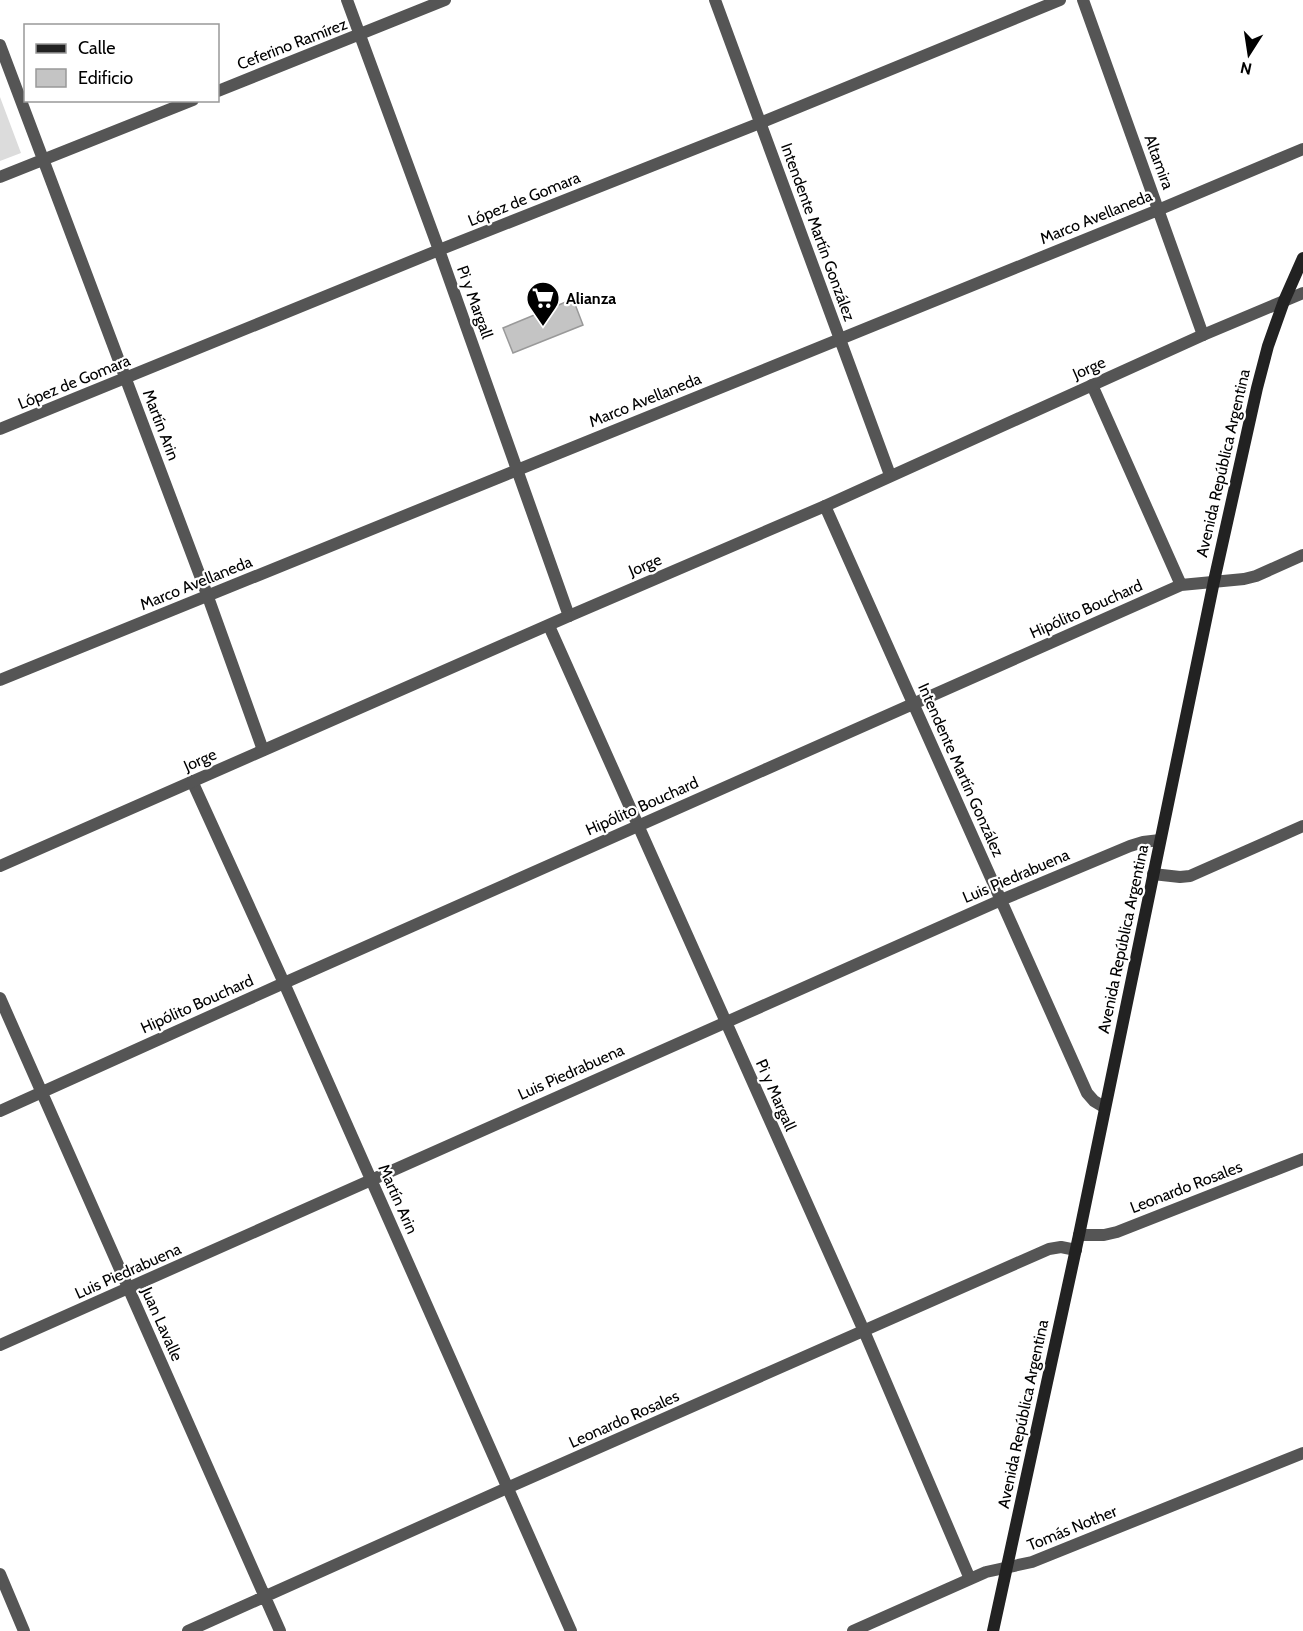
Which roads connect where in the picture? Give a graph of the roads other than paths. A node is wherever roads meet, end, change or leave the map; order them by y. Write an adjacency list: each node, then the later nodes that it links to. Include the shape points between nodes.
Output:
1 (347, 0): 6 (street, Pi y Margall)
2 (445, 0): 6 (street, Ceferino Ramírez)
3 (715, 0): 10 (street, Intendente Martín González)
4 (1060, 0): 10 (street, López de Gomara)
5 (1083, 0): 14 (street, Altamira)
6 (360, 35): 8 (street, Ceferino Ramírez); 15 (street, Pi y Margall)
7 (0, 45): 12 (street, Martín Arin)
8 (219, 91)
9 (188, 102): 12 (street)
10 (760, 123): 15 (street, López de Gomara); 20 (street, Intendente Martín González)
11 (1303, 149): 14 (street, Marco Avellaneda)
12 (44, 159): 13 (street); 21 (street, Martín Arin)
13 (0, 177)
14 (1158, 210): 19 (street, Altamira); 20 (street, Marco Avellaneda)
15 (439, 250): 21 (street, López de Gomara); 24 (street, Pi y Margall)
16 (1303, 258): 18 (main road, Avenida República Argentina)
17 (1303, 293): 18 (street, Jorge)
18 (1284, 301): 19 (street, Jorge); 28 (main road, Avenida República Argentina, via 1261,371)
19 (1203, 335): 22 (street, Jorge)
20 (839, 339): 24 (street, Marco Avellaneda); 25 (street, Intendente Martín González)
21 (125, 379): 23 (street, López de Gomara); 30 (street, Martín Arin)
22 (1092, 385): 25 (street, Jorge); 29 (street)
23 (0, 429)
24 (518, 469): 30 (street, Marco Avellaneda); 31 (street, Pi y Margall)
25 (890, 475): 26 (street, Jorge)
26 (825, 506): 31 (street, Jorge); 34 (street, Intendente Martín González)
27 (1303, 555): 28 (street, Hipólito Bouchard, via 1256,576)
28 (1214, 581): 29 (street, Hipólito Bouchard); 39 (main road, Avenida República Argentina)
29 (1181, 585): 34 (street, Hipólito Bouchard)
30 (208, 597): 33 (street, Marco Avellaneda); 35 (street, Martín Arin)
31 (569, 616): 32 (street, Jorge)
32 (549, 626): 35 (street, Jorge); 37 (street, Pi y Margall)
33 (0, 680)
34 (913, 704): 37 (street, Hipólito Bouchard); 42 (street, Intendente Martín González)
35 (263, 750): 36 (street, Jorge)
36 (192, 781): 40 (street, Jorge); 43 (street, Martín Arin)
37 (639, 826): 43 (street, Hipólito Bouchard); 45 (street, Pi y Margall)
38 (1303, 826): 41 (street, via 1190,876)
39 (1160, 840): 41 (main road, Avenida República Argentina); 42 (street, Luis Piedrabuena, via 1130,846)
40 (0, 866)
41 (1153, 874): 47 (main road, Avenida República Argentina)
42 (1000, 900): 45 (street, Luis Piedrabuena); 47 (street, Intendente Martín González, via 1087,1093)
43 (284, 983): 46 (street, Hipólito Bouchard); 50 (street, Martín Arin)
44 (0, 998): 46 (street, Juan Lavalle)
45 (726, 1022): 50 (street, Luis Piedrabuena); 54 (street, Pi y Margall)
46 (42, 1093): 48 (street, Hipólito Bouchard); 53 (street, Juan Lavalle)
47 (1104, 1107): 51 (main road, Avenida República Argentina)
48 (0, 1111)
49 (1303, 1159): 51 (street, Leonardo Rosales, via 1117,1232)
50 (372, 1179): 53 (street, Luis Piedrabuena); 57 (street, Martín Arin)
51 (1079, 1235): 52 (main road, Avenida República Argentina)
52 (1076, 1250): 54 (street, Leonardo Rosales, via 1049,1249); 58 (main road, Avenida República Argentina)
53 (128, 1289): 55 (street, Luis Piedrabuena); 61 (street, Juan Lavalle)
54 (864, 1331): 57 (street, Leonardo Rosales); 60 (street, Pi y Margall)
55 (0, 1346)
56 (1303, 1453): 58 (street, Tomás Nother, via 1032,1562)
57 (507, 1488): 61 (street, Leonardo Rosales); 65 (street, Martín Arin)
58 (1007, 1568): 60 (street, Tomás Nother); 67 (main road, Avenida República Argentina)
59 (0, 1574): 62 (street)
60 (970, 1579): 66 (street, Tomás Nother)
61 (264, 1596): 63 (street, Leonardo Rosales); 64 (street, Juan Lavalle)
62 (24, 1631)
63 (188, 1631)
64 (280, 1631)
65 (571, 1631)
66 (853, 1631)
67 (993, 1631)

